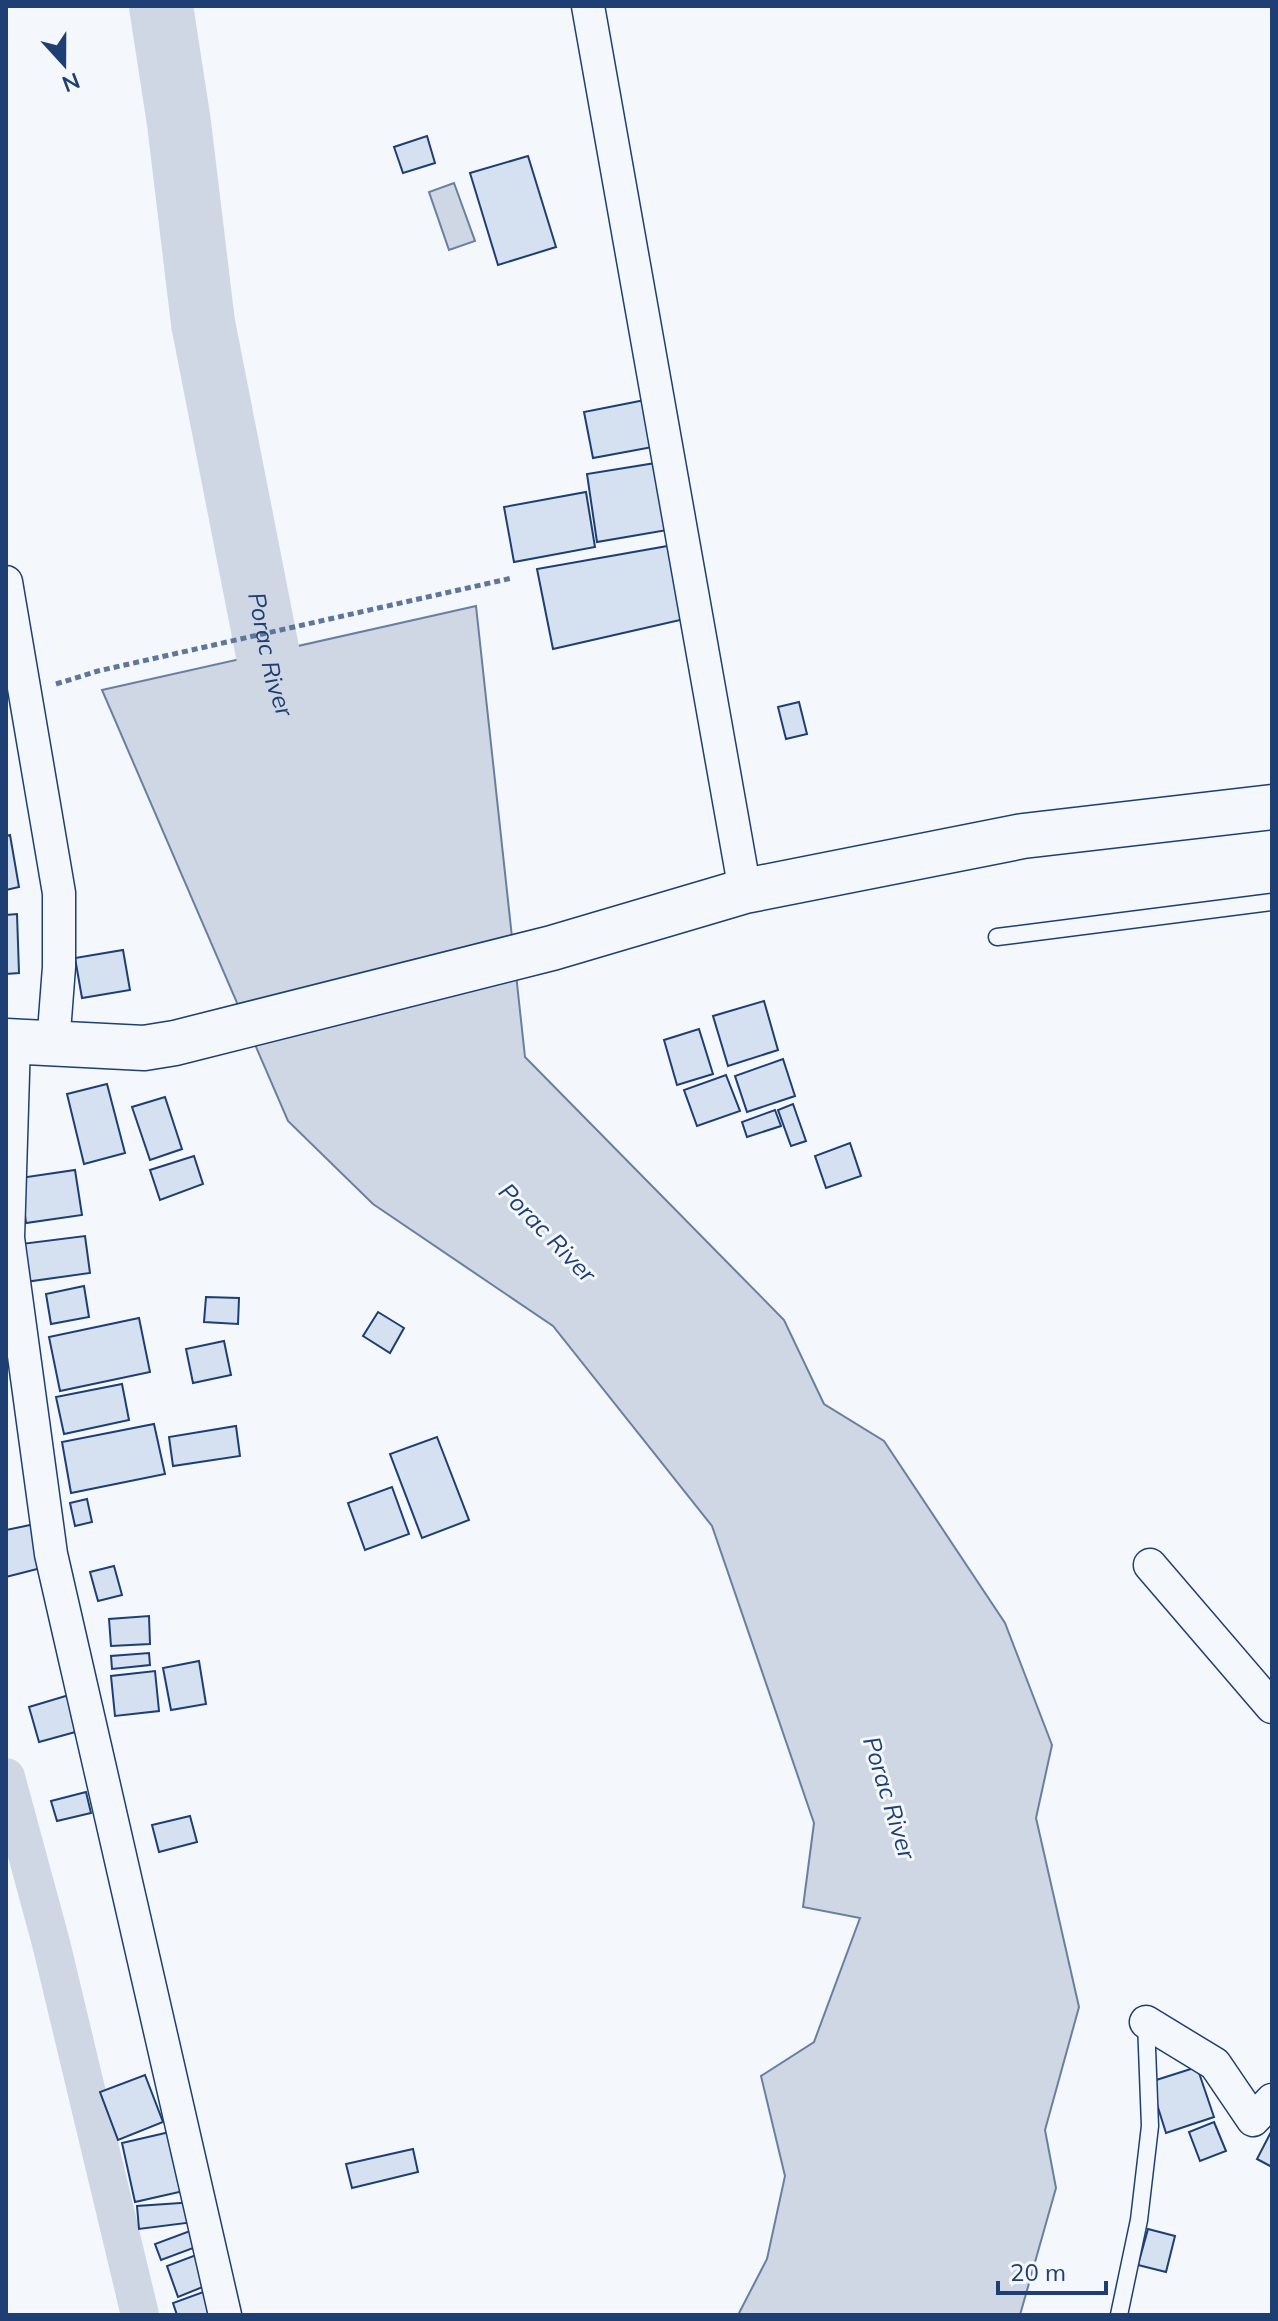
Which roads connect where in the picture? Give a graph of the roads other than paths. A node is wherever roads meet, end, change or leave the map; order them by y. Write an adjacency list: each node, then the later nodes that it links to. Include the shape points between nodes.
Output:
1 (588, 6): 4 (street)
2 (6, 582): 7 (street, via 59,893 59,967)
3 (1272, 807): 4 (street, via 1023,836)
4 (745, 891): 7 (street, via 552,948 175,1043 144,1048)
5 (1272, 902): 6 (lane)
6 (997, 937)
7 (24, 1042): 12 (street, via 8,1238 51,1554)
8 (1150, 1565): 9 (street)
9 (1272, 1707)
10 (1146, 2022): 11 (street, via 1215,2064 1253,2120); 13 (lane, via 1150,2126 1139,2220)
11 (1272, 2100)
12 (225, 2315)
13 (1119, 2315)

